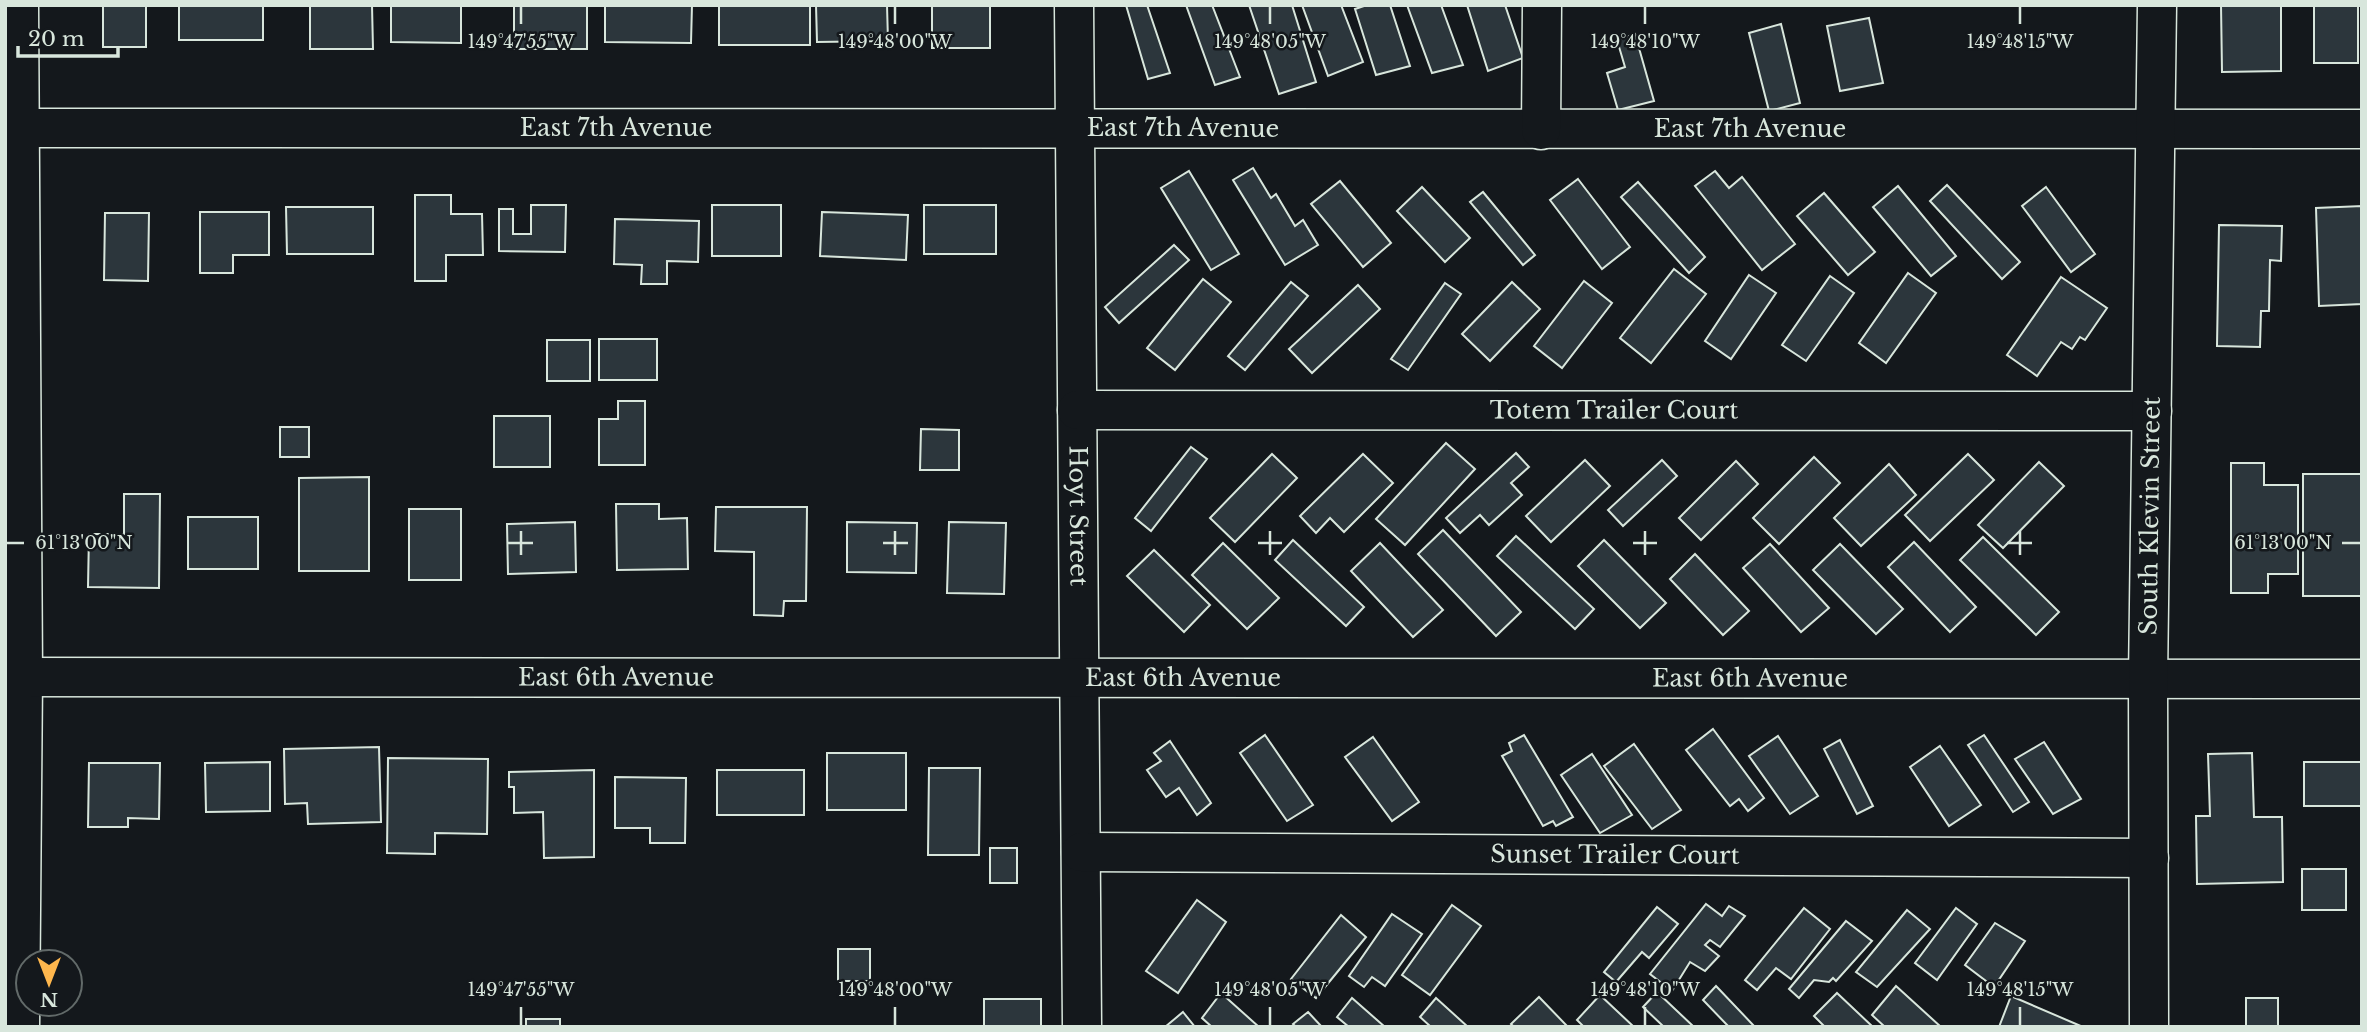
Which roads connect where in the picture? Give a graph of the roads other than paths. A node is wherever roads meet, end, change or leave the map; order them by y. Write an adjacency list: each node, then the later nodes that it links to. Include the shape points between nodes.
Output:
1 (19, 5): 5 (street)
2 (1074, 5): 6 (street, Hoyt Street)
3 (1542, 5): 8 (street)
4 (2157, 5): 9 (street, South Klevin Street)
5 (12, 128): 6 (street, East 7th Avenue); 12 (street)
6 (1074, 129): 8 (street, East 7th Avenue); 10 (street, Hoyt Street)
7 (2362, 129): 9 (street, East 7th Avenue)
8 (1541, 130): 9 (street, East 7th Avenue)
9 (2155, 130): 11 (street, South Klevin Street)
10 (1077, 410): 11 (street, Totem Trailer Court); 13 (street, Hoyt Street)
11 (2152, 411): 14 (street, South Klevin Street)
12 (14, 677): 13 (street, East 6th Avenue); 18 (street)
13 (1080, 678): 14 (street, East 6th Avenue); 16 (street, Hoyt Street)
14 (2148, 679): 15 (street, East 6th Avenue); 17 (street, South Klevin Street)
15 (2362, 680)
16 (1081, 852): 17 (street, Sunset Trailer Court); 19 (street, Hoyt Street)
17 (2149, 858): 20 (street, South Klevin Street)
18 (20, 1027)
19 (1082, 1027)
20 (2149, 1027)

